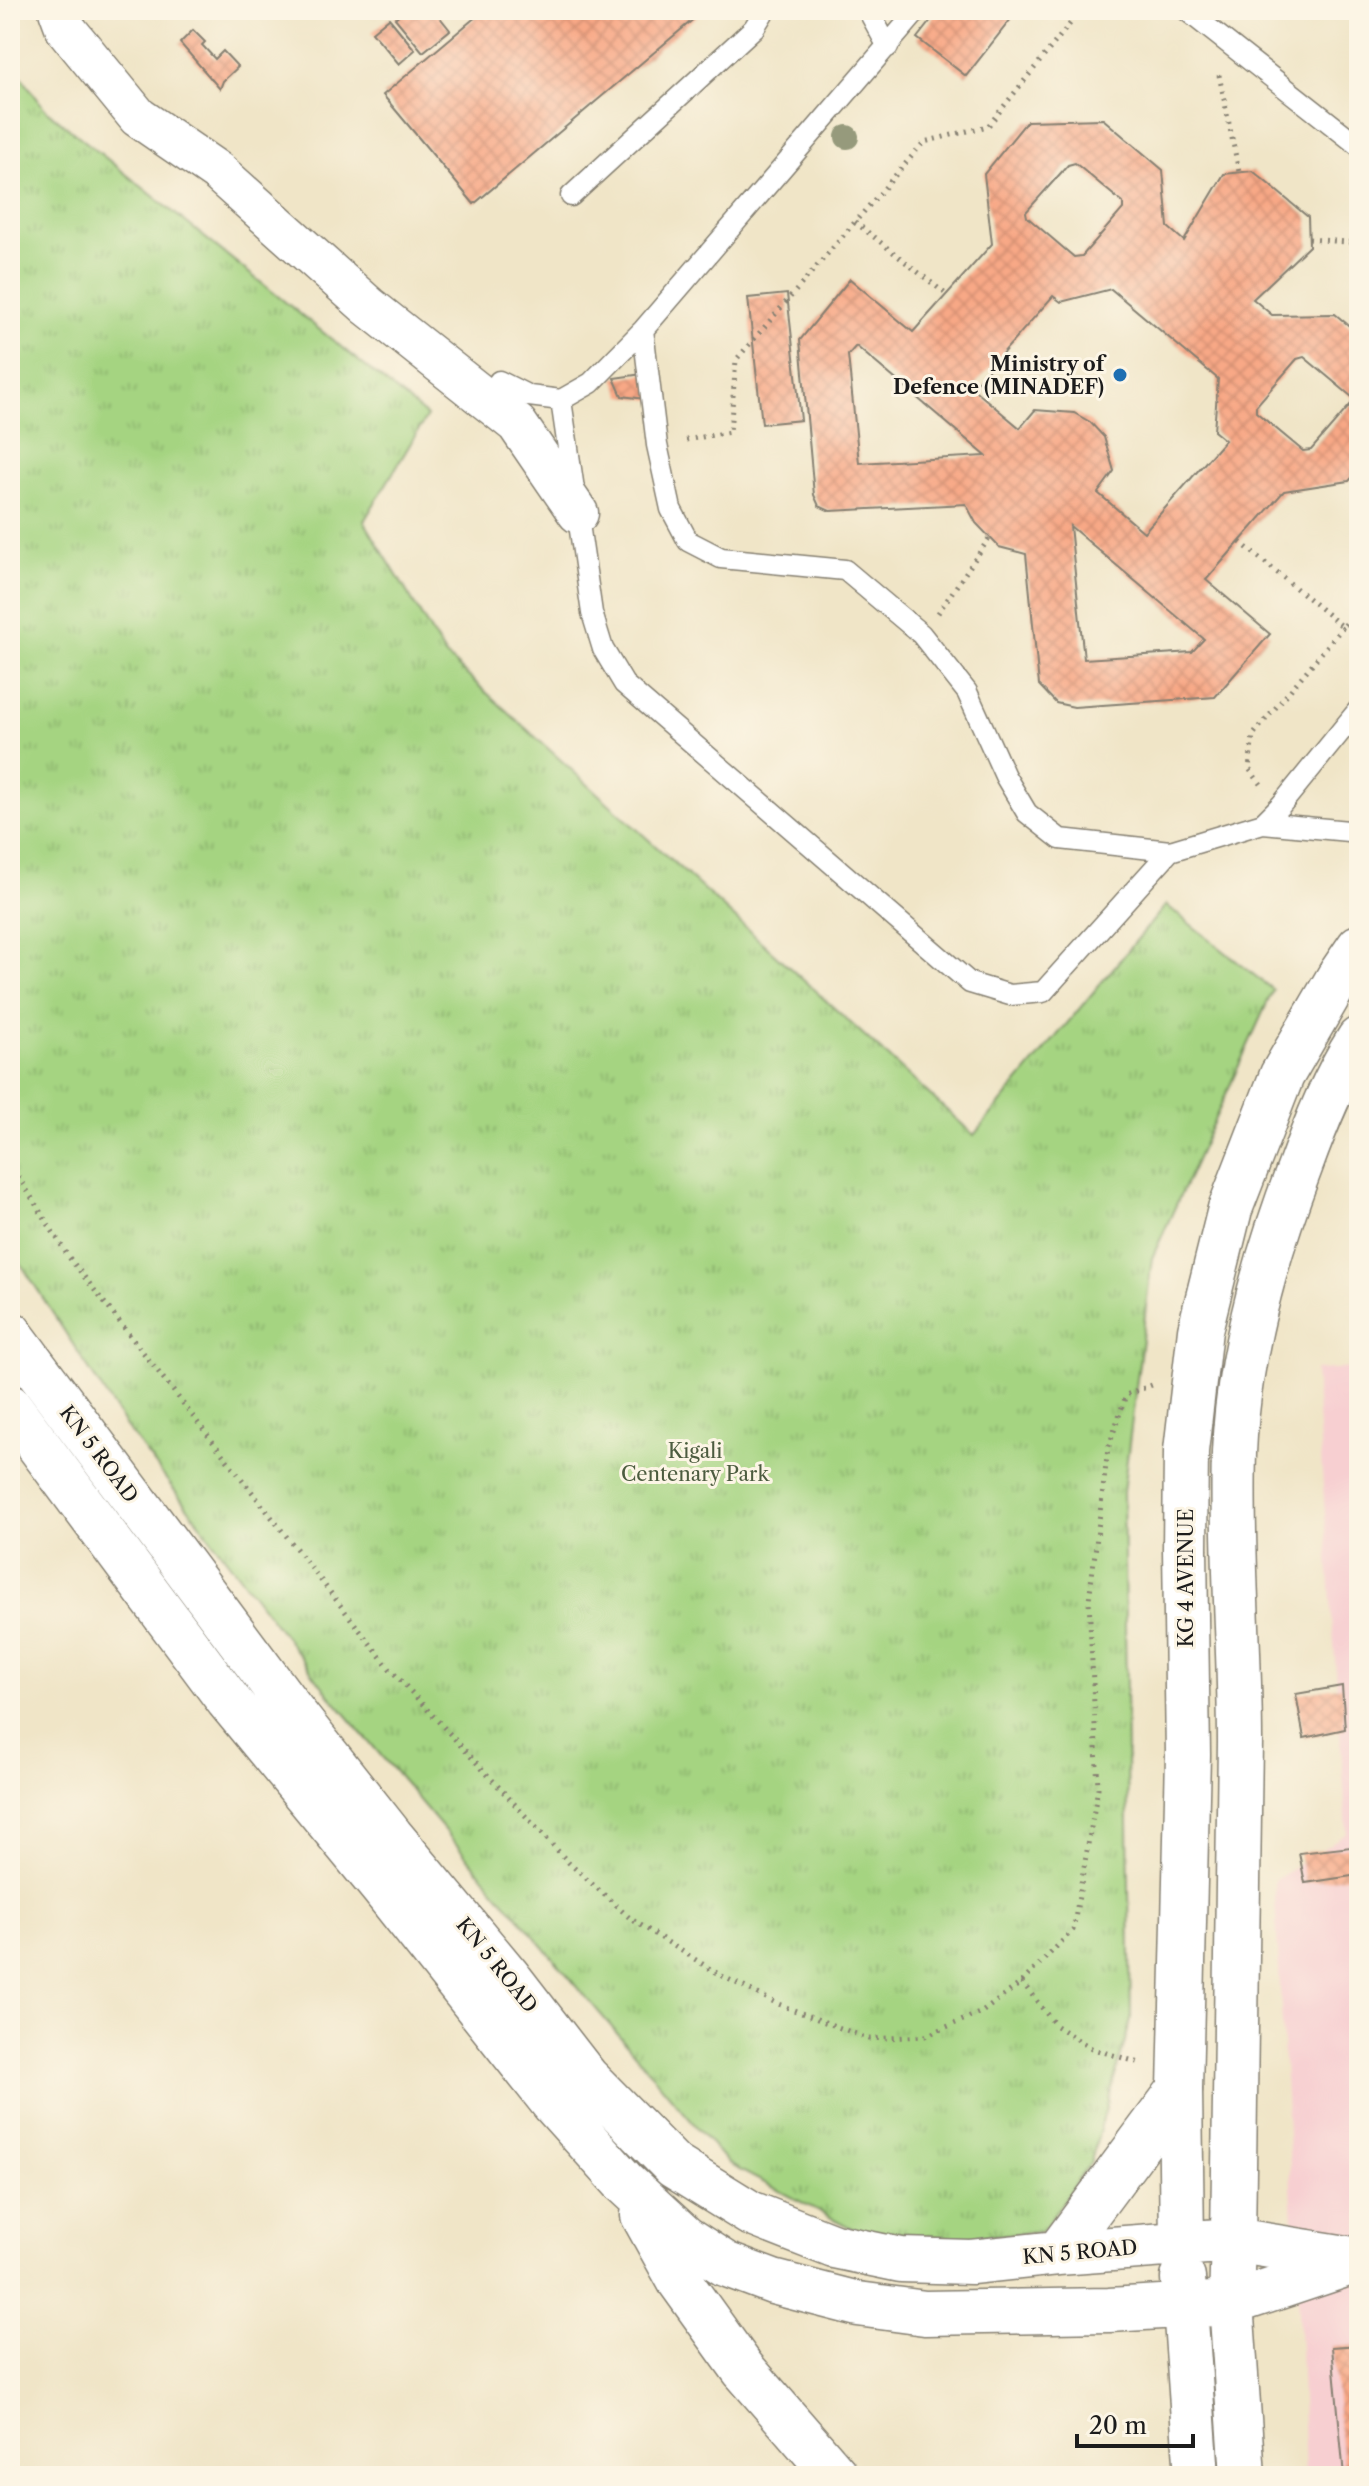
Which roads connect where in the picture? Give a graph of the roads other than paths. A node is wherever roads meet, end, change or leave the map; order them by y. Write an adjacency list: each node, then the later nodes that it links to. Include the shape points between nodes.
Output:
1 (59, 10): 12 (street, via 66,29 138,117 218,172 368,306 517,424)
2 (765, 10): 8 (lane, via 754,28)
3 (868, 10): 6 (lane)
4 (918, 10): 6 (lane)
5 (1186, 10): 7 (lane)
6 (888, 47): 9 (lane)
7 (1359, 146)
8 (571, 196)
9 (643, 330): 11 (lane, via 591,383); 16 (lane, via 657,445 671,509 688,541 721,558 845,570 921,634 967,692 1027,813 1060,839)
10 (499, 381): 11 (lane, via 529,396)
11 (561, 400): 12 (lane)
12 (578, 513): 16 (lane, via 592,613 603,649 624,684 970,983 1010,995 1043,992)
13 (1359, 709): 14 (lane)
14 (1263, 823): 15 (lane); 16 (lane)
15 (1359, 832)
16 (1170, 851)
17 (1359, 947): 22 (main road, KG 4 AVENUE, via 1282,1075 1230,1209 1200,1330 1186,1451)
18 (1355, 1052): 21 (main road, via 1314,1129 1273,1236 1245,1352 1234,1450)
19 (10, 1333): 27 (main road, KN 5 ROAD, via 391,1836 586,2077 674,2166 750,2213 834,2246 901,2260 971,2262)
20 (10, 1407): 24 (main road, KN 5 ROAD, via 228,1700 553,2103)
21 (1240, 1750): 22 (main road); 25 (main road)
22 (1188, 1755): 23 (main road, KG 4 AVENUE)
23 (1180, 2080): 26 (main road, KG 4 AVENUE); 27 (main road)
24 (624, 2182): 30 (main road, KN 5 ROAD, via 685,2238 725,2264 858,2304 925,2313); 31 (main road, via 679,2280 743,2369)
25 (1233, 2240): 26 (main road, KN 5 ROAD); 28 (main road, KN 5 ROAD); 29 (main road)
26 (1182, 2244): 27 (main road, KN 5 ROAD); 30 (main road)
27 (1058, 2253)
28 (1359, 2260): 29 (main road, KN 5 ROAD)
29 (1231, 2303): 30 (main road, KN 5 ROAD); 33 (main road)
30 (1184, 2306): 32 (main road)
31 (836, 2476)
32 (1197, 2476)
33 (1243, 2476)

